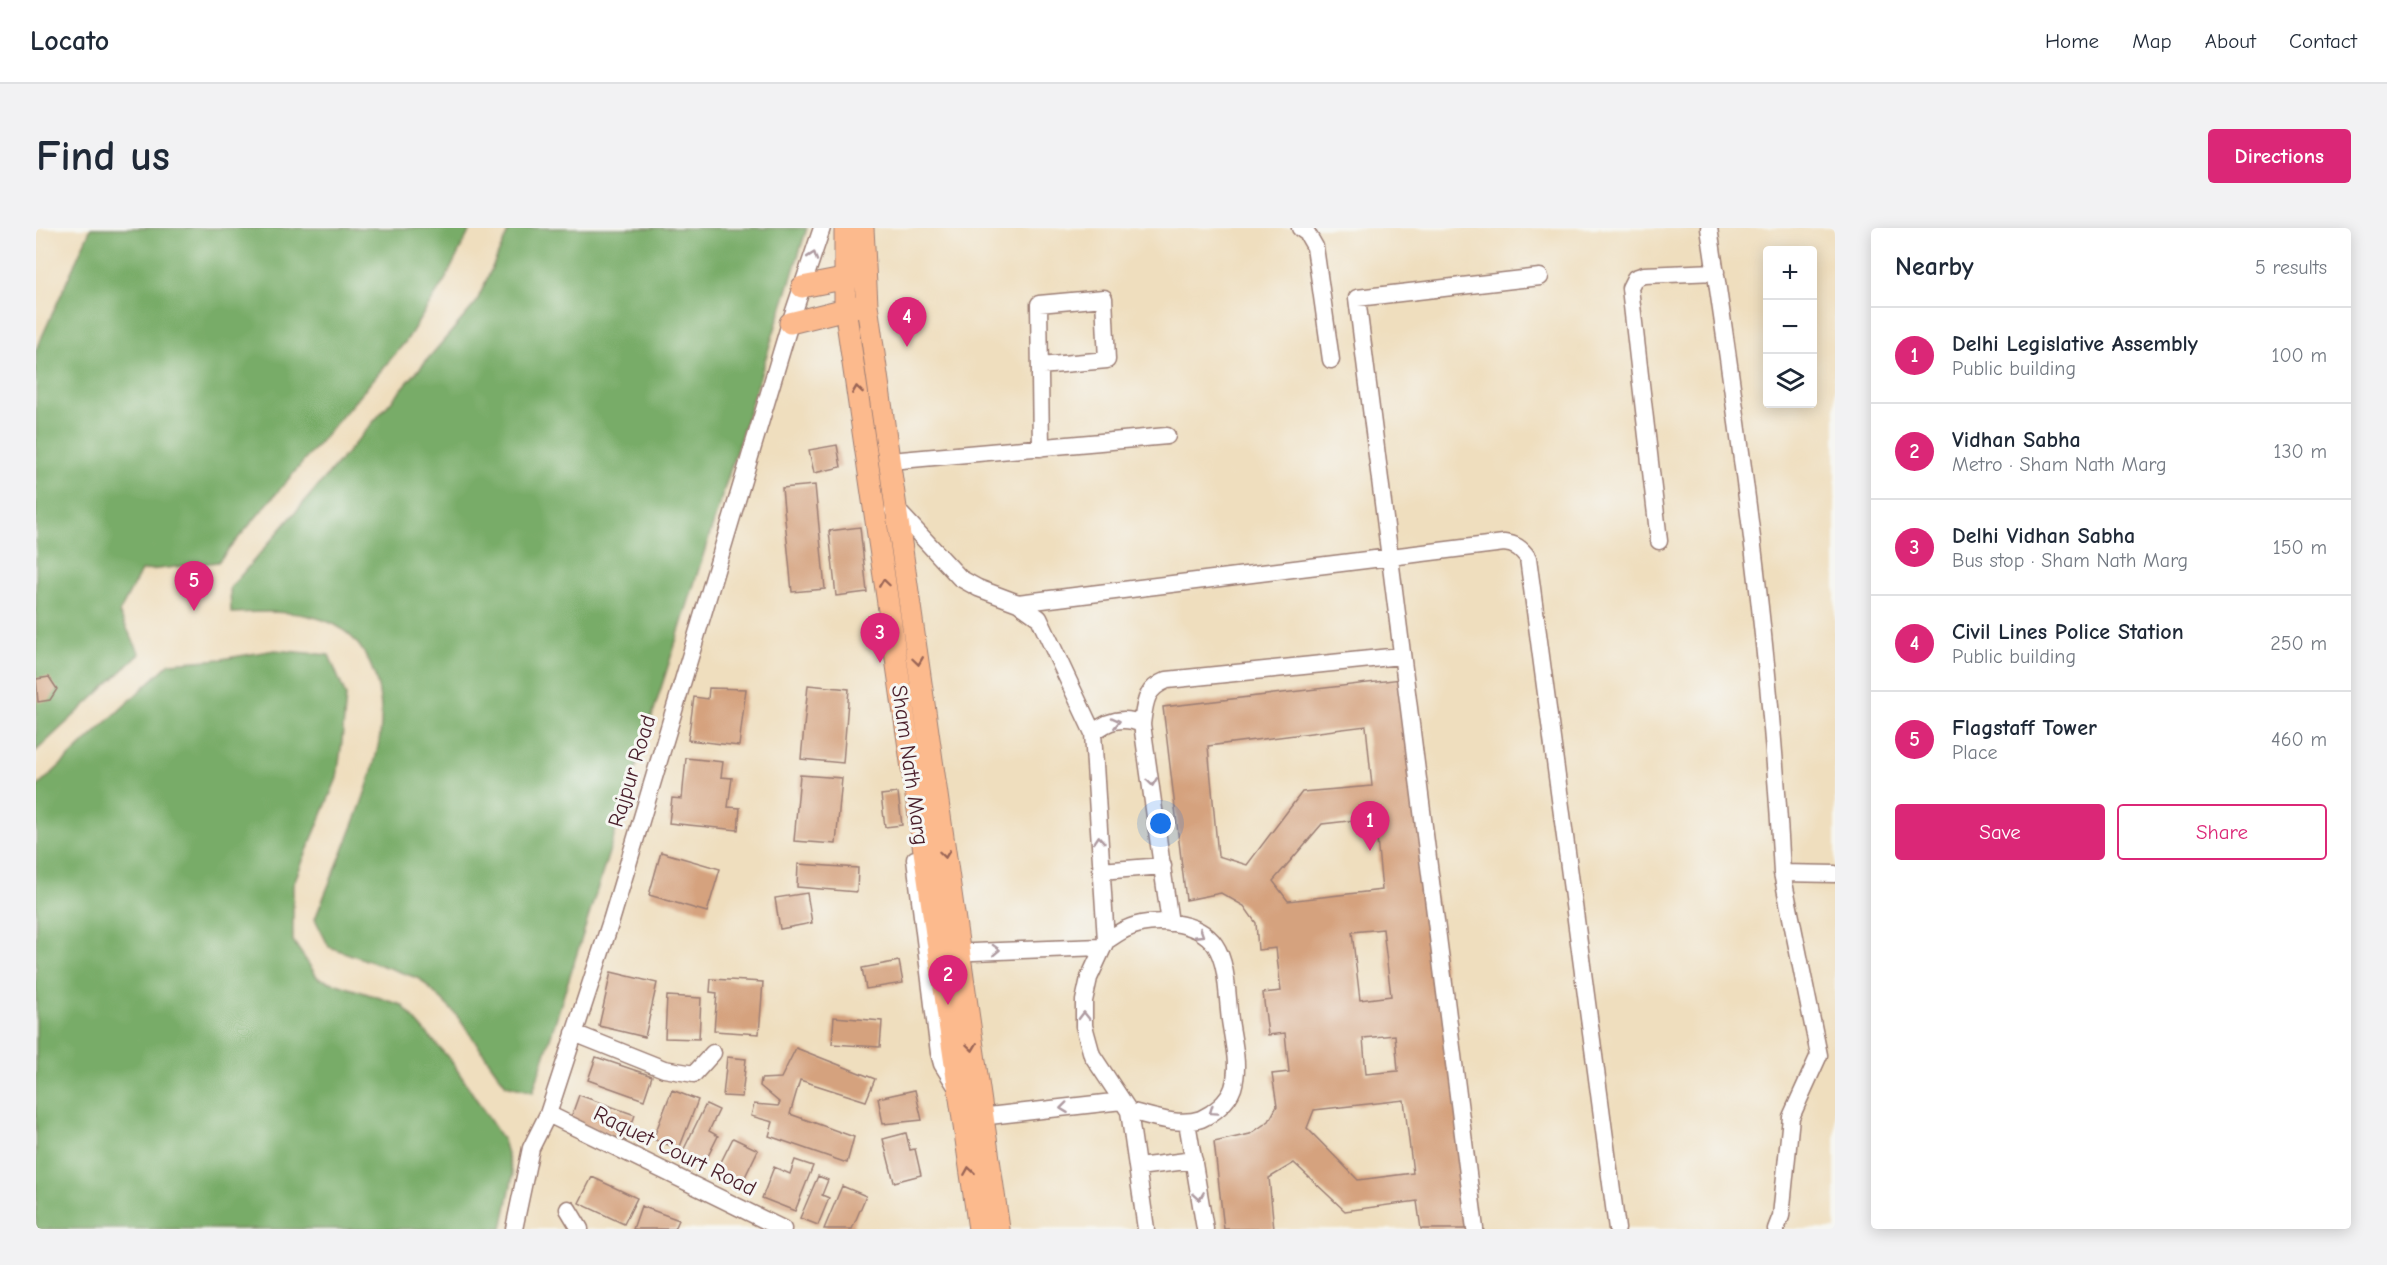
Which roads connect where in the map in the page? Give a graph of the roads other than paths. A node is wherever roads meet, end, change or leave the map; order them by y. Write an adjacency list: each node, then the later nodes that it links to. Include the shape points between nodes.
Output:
1 (822, 228): 9 (street, Rajpur Road, one-way to 1)
2 (845, 228): 7 (main road, Sham Nath Marg)
3 (863, 228): 7 (main road, Sham Nath Marg)
4 (1299, 228): 13 (street, via 1307,233 1315,248)
5 (1709, 228): 6 (street)
6 (1716, 272): 20 (street, via 1644,275 1635,278 1630,288); 29 (street, via 1758,571 1776,747)
7 (855, 277): 9 (main road); 10 (main road, Sham Nath Marg); 11 (main road, Sham Nath Marg)
8 (1540, 277): 21 (street, via 1357,298)
9 (802, 286): 12 (street, Rajpur Road)
10 (867, 305): 11 (main road); 17 (main road, Sham Nath Marg)
11 (845, 308): 12 (main road); 19 (main road, Sham Nath Marg, one-way to 11)
12 (790, 323): 34 (street, Rajpur Road)
13 (1331, 360)
14 (1040, 366): 14 (street, via 1039,304 1104,298 1107,360); 16 (street)
15 (1167, 436): 16 (street)
16 (1041, 448): 17 (street)
17 (890, 461): 18 (main road, Sham Nath Marg)
18 (897, 510): 19 (street); 22 (street, via 960,578); 33 (main road, Sham Nath Marg, one-way to 33)
19 (874, 512): 26 (main road, Sham Nath Marg, one-way to 19)
20 (1659, 541)
21 (1388, 556): 22 (street); 23 (street); 52 (street, via 1504,543 1514,544 1528,558)
22 (1018, 603): 25 (street, via 1039,618)
23 (1400, 656): 24 (street, via 1167,680 1154,685 1146,695); 51 (street)
24 (1142, 724): 25 (street, one-way to 24, via 1117,720 1130,719); 27 (street, one-way to 27)
25 (1093, 733): 28 (street, one-way to 25)
26 (916, 807): 33 (main road, Sham Nath Marg); 36 (street, via 912,837 939,1053)
27 (1162, 866): 28 (street); 31 (street)
28 (1101, 871): 32 (street)
29 (1782, 873): 30 (street); 53 (street, via 1820,1055 1791,1117 1781,1216)
30 (1835, 874)
31 (1170, 923): 32 (street, via 1127,928); 40 (street, one-way to 40, via 1186,925 1215,944 1225,978 1236,1066 1233,1089 1227,1099 1209,1114)
32 (1104, 944): 33 (street, one-way to 32); 37 (street, one-way to 32, via 1092,1055 1084,1026 1089,978)
33 (948, 953): 36 (main road, Sham Nath Marg); 39 (main road, Sham Nath Marg, one-way to 39)
34 (574, 1032): 35 (street, via 664,1069 694,1074); 38 (street, Rajpur Road)
35 (712, 1053)
36 (957, 1089): 39 (main road, Sham Nath Marg)
37 (1126, 1106): 39 (street, one-way to 39); 40 (street); 42 (street)
38 (548, 1114): 44 (street, Rajpur Road, via 531,1148); 46 (street, Raquet Court Road)
39 (971, 1118): 47 (main road, Sham Nath Marg, one-way to 39); 48 (main road, Sham Nath Marg)
40 (1187, 1122): 41 (street)
41 (1194, 1160): 42 (street); 50 (street, one-way to 50)
42 (1138, 1167): 49 (street)
43 (568, 1209): 45 (street)
44 (514, 1229)
45 (580, 1229)
46 (783, 1229)
47 (979, 1229)
48 (999, 1229)
49 (1146, 1229)
50 (1205, 1229)
51 (1475, 1229)
52 (1617, 1229)
53 (1776, 1229)

